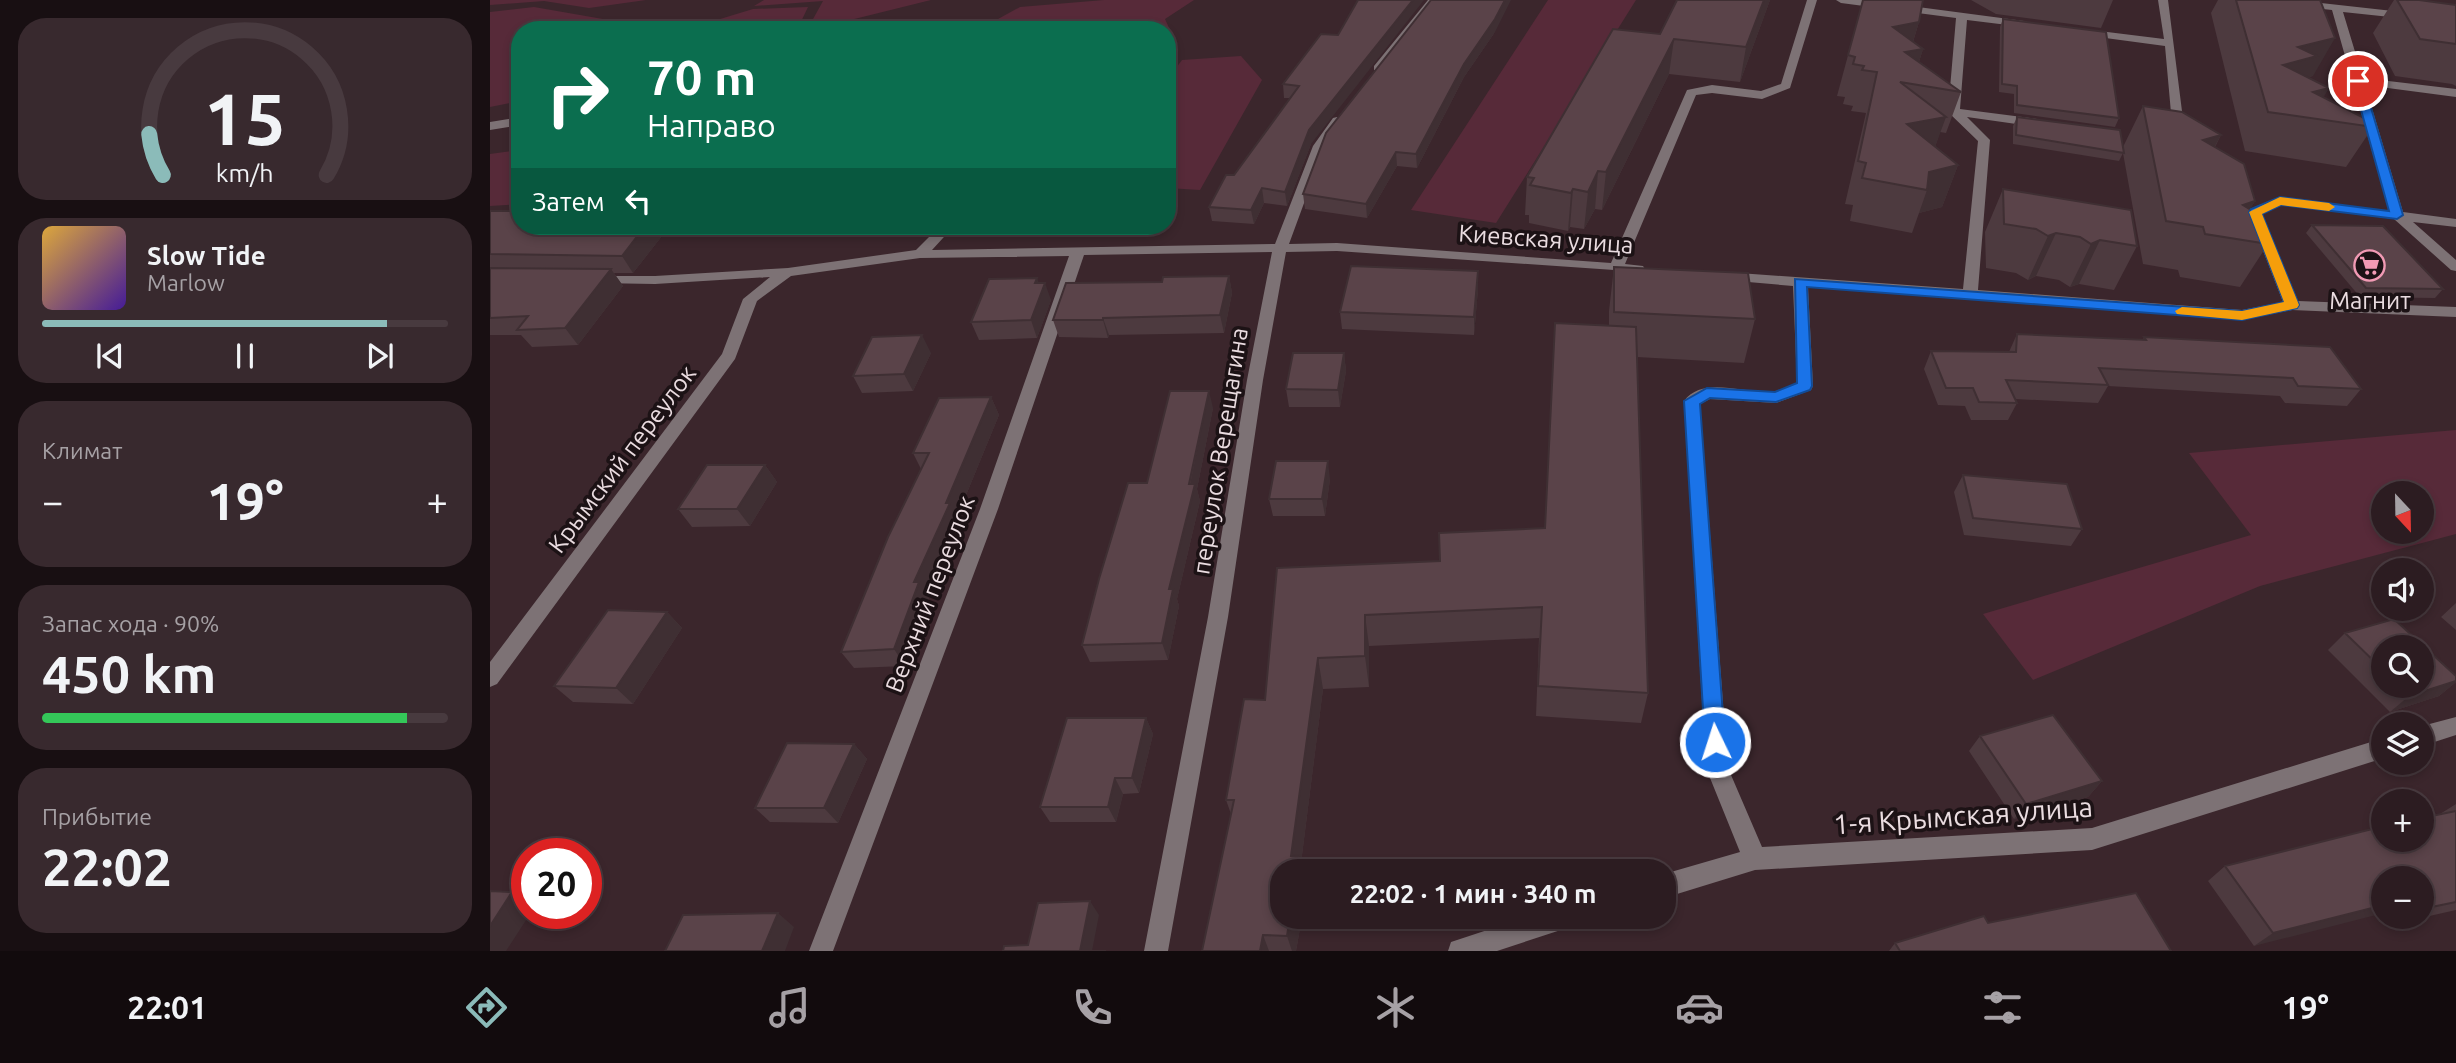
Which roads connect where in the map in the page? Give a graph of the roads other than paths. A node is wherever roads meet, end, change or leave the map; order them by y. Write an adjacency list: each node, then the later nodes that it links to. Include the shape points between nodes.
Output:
1 (1433, 0): 15 (street)
2 (1812, 0): 29 (street, via 1786,86 1762,94 1712,89 1691,92)
3 (1841, 0): 9 (street)
4 (2163, 0): 13 (street)
5 (2266, 0): 7 (street)
6 (2367, 0): 8 (street)
7 (2337, 8): 8 (street); 14 (street)
8 (2372, 12): 10 (street)
9 (1962, 16): 11 (street); 18 (street)
10 (2456, 21)
11 (2031, 25)
12 (2073, 30): 13 (street)
13 (2170, 43): 22 (street, via 2180,142)
14 (2358, 81): 16 (street); 23 (street)
15 (1366, 84)
16 (2456, 93)
17 (1350, 105): 26 (street, переулок Верещагина, via 1319,146)
18 (1954, 112): 20 (street); 36 (street, via 1984,140)
19 (511, 122): 21 (street)
20 (2047, 124)
21 (490, 126)
22 (2166, 140)
23 (2397, 215): 24 (street); 30 (street); 37 (street, via 2280,201 2255,212)
24 (2456, 223)
25 (938, 235): 28 (street)
26 (1280, 248): 27 (street, Киевская улица); 29 (street, Киевская улица, via 1337,247); 47 (street, переулок Верещагина)
27 (1078, 251): 28 (street, Киевская улица); 46 (street, Верхний переулок, via 989,509)
28 (920, 254): 32 (street, Киевская улица)
29 (1616, 267): 31 (street, Киевская улица)
30 (2456, 267)
31 (1656, 270)
32 (788, 272): 34 (street, Киевская улица); 39 (street, Крымский переулок, via 750,299 729,355)
33 (1708, 275): 35 (street)
34 (586, 279)
35 (1800, 282): 36 (street); 43 (street, via 1805,386 1776,397 1707,393 1692,401 1717,768)
36 (1970, 295): 37 (street, via 2242,315)
37 (2292, 305): 38 (street)
38 (2456, 312)
39 (490, 678)
40 (2456, 726): 41 (street)
41 (2434, 732)
42 (2371, 752): 43 (street, 1-я Крымская улица, via 2092,839)
43 (1755, 859): 44 (street, 1-я Крымская улица)
44 (1676, 882)
45 (1527, 929): 48 (street)
46 (821, 951)
47 (1156, 951)
48 (1460, 951)

